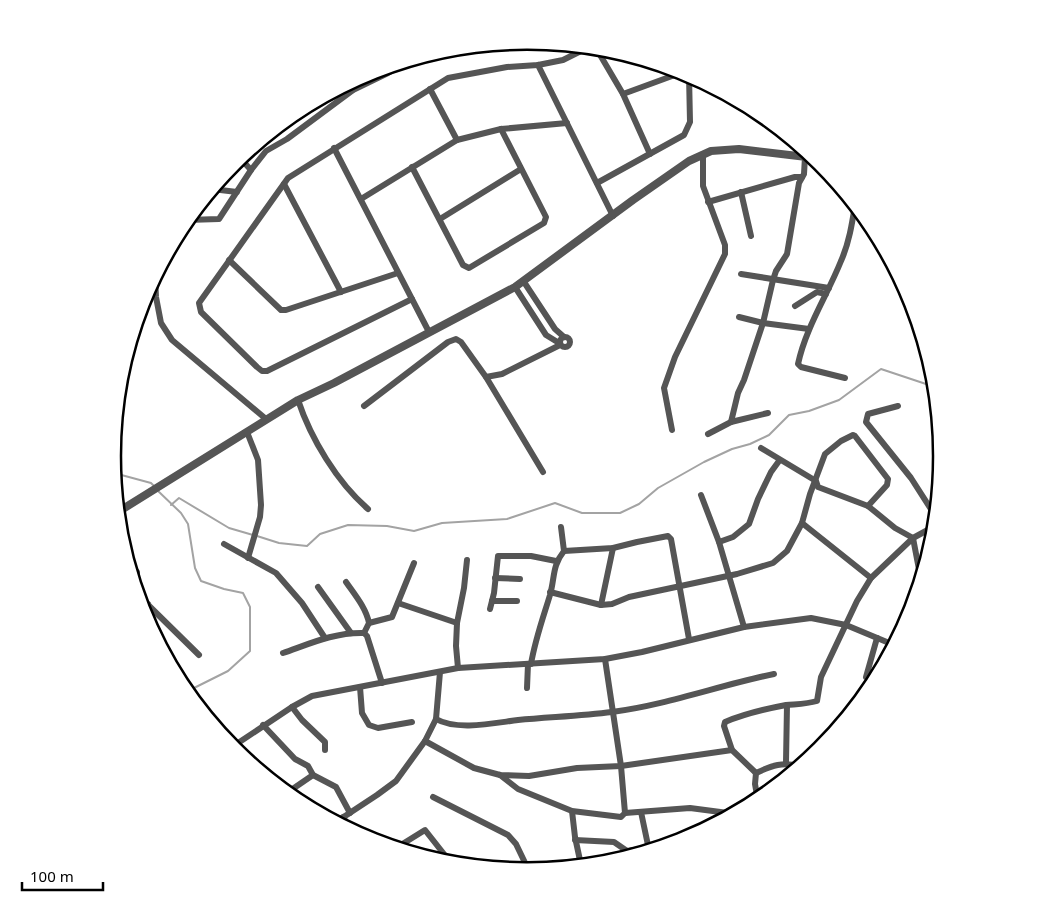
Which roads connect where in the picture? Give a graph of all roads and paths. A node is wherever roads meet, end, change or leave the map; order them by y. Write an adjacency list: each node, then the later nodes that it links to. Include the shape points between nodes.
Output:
1 (577, 53): 3 (street, via 563,60)
2 (601, 57): 9 (street)
3 (538, 65): 7 (street, via 448,78); 10 (street)
4 (670, 77): 9 (street)
5 (367, 83): 8 (street)
6 (689, 84): 14 (street, via 688,129 684,135)
7 (430, 89): 12 (street); 13 (street)
8 (353, 90): 21 (street, via 266,151)
9 (623, 94): 14 (street)
10 (567, 123): 11 (street); 23 (street)
11 (501, 129): 12 (street); 20 (street)
12 (457, 140): 19 (street)
13 (334, 148): 24 (street, via 288,178); 28 (street)
14 (650, 154): 23 (street)
15 (702, 154): 16 (street, via 739,149); 29 (street, via 703,186); 31 (street)
16 (801, 156)
17 (805, 160): 22 (street)
18 (245, 164): 21 (street)
19 (412, 168): 28 (street); 33 (street)
20 (521, 168): 33 (street); 33 (street, via 546,217 544,223 469,268 463,265)
21 (251, 170): 26 (street)
22 (802, 177): 27 (street); 38 (street, via 787,254)
23 (597, 183): 31 (street)
24 (284, 184): 35 (street); 43 (street)
25 (220, 190): 26 (street)
26 (237, 192): 32 (street, via 218,219)
27 (741, 192): 29 (street); 34 (street)
28 (361, 199): 36 (street)
29 (708, 202): 59 (street, via 725,244 725,254 674,357 664,388)
30 (853, 214): 41 (street, via 847,245)
31 (613, 216): 39 (street)
32 (197, 219)
33 (440, 219)
34 (751, 236)
35 (229, 260): 43 (street, via 281,310); 44 (street, via 199,303 199,308 262,370 273,369)
36 (398, 273): 43 (street); 44 (street)
37 (741, 274): 38 (street)
38 (773, 280): 41 (street); 47 (street)
39 (524, 282): 40 (street); 50 (street, via 555,329 569,339 565,347)
40 (515, 288): 49 (street); 50 (street, via 546,335)
41 (827, 291): 45 (street, via 817,292); 48 (street)
42 (156, 292): 57 (street, via 161,323 172,340)
43 (341, 292)
44 (412, 299): 49 (street)
45 (795, 306)
46 (739, 317): 47 (street)
47 (763, 323): 48 (street); 58 (street, via 738,392)
48 (809, 329): 52 (street, via 798,364)
49 (429, 332): 53 (street)
50 (560, 344): 51 (street, via 502,374)
51 (486, 377): 54 (street, via 456,340 448,342); 64 (street)
52 (845, 378)
53 (298, 400): 57 (street); 70 (street, via 305,421 336,474 352,496)
54 (364, 406)
55 (898, 406): 68 (street, via 868,414 866,422)
56 (768, 413): 58 (street)
57 (266, 419): 60 (street)
58 (731, 422): 61 (street)
59 (672, 430)
60 (247, 432): 69 (street); 79 (street, via 260,467 260,517)
61 (708, 434)
62 (761, 448): 63 (street)
63 (779, 461): 65 (street); 75 (street, via 749,524)
64 (543, 472)
65 (816, 481): 67 (street, via 818,487); 67 (street, via 825,454 841,441 854,436 888,480); 71 (street)
66 (701, 495): 75 (street)
67 (868, 506): 74 (street)
68 (930, 507)
69 (124, 508)
70 (368, 509)
71 (802, 523): 84 (street, via 787,551 773,563); 86 (street)
72 (561, 527): 78 (street)
73 (926, 531): 74 (street)
74 (913, 538): 83 (street); 86 (street)
75 (719, 542): 84 (street)
76 (224, 544): 79 (street)
77 (613, 548): 78 (street); 89 (street, via 668,536); 95 (street)
78 (564, 551): 81 (street)
79 (248, 558): 104 (street, via 276,573 302,603)
80 (467, 560): 98 (street)
81 (556, 561): 85 (street, via 532,556 498,556); 91 (street)
82 (414, 563): 94 (street)
83 (918, 564)
84 (728, 575): 89 (street); 101 (street)
85 (495, 578): 87 (street); 92 (street)
86 (871, 578): 100 (street)
87 (520, 579)
88 (346, 582): 99 (street)
89 (679, 586): 95 (street); 106 (street)
90 (318, 587): 102 (street)
91 (550, 592): 95 (street); 111 (street)
92 (492, 601): 93 (street); 97 (street)
93 (517, 601)
94 (398, 603): 98 (street); 99 (street, via 392,617)
95 (601, 605)
96 (150, 606): 109 (street)
97 (490, 609)
98 (457, 622): 112 (street)
99 (369, 623): 103 (street)
100 (846, 625): 101 (street, via 811,618); 105 (street); 119 (street, via 821,677 818,701)
101 (744, 627): 106 (street)
102 (351, 633): 103 (street); 104 (street)
103 (364, 634): 116 (street)
104 (324, 638): 108 (street)
105 (876, 638): 107 (street); 115 (street)
106 (689, 639): 110 (street)
107 (888, 643)
108 (282, 653)
109 (200, 655)
110 (605, 659): 111 (street); 121 (street)
111 (530, 664): 112 (street); 118 (street)
112 (458, 668): 113 (street)
113 (440, 672): 116 (street); 122 (street)
114 (774, 674): 121 (street)
115 (866, 677)
116 (382, 683): 117 (street)
117 (360, 687): 120 (street, via 312,696); 123 (street, via 362,713 369,725 378,728)
118 (527, 688)
119 (787, 705): 128 (street, via 725,722); 129 (street)
120 (292, 706): 124 (street); 127 (street, via 325,742)
121 (613, 712): 122 (street, via 483,725 443,723); 131 (street)
122 (436, 719): 126 (street)
123 (412, 722)
124 (263, 725): 125 (street); 133 (street, via 295,759 308,766)
125 (239, 742)
126 (425, 742): 134 (street, via 474,768); 141 (street, via 396,781)
127 (325, 750)
128 (732, 750): 131 (street); 132 (street)
129 (786, 762): 130 (street); 132 (street)
130 (792, 764)
131 (621, 766): 134 (street, via 577,768 529,776); 142 (street)
132 (756, 773): 136 (street)
133 (313, 775): 135 (street); 141 (street, via 336,787)
134 (500, 775): 138 (street, via 518,789)
135 (294, 788)
136 (756, 791)
137 (433, 797): 150 (street, via 508,834)
138 (572, 811): 142 (street, via 621,817); 144 (street)
139 (640, 812): 140 (street, via 690,808); 142 (street); 146 (street)
140 (722, 812)
141 (350, 813): 143 (street)
142 (625, 813)
143 (343, 818)
144 (575, 840): 147 (street, via 614,842); 149 (street)
145 (405, 843): 148 (street, via 425,830)
146 (648, 843)
147 (625, 850)
148 (443, 853)
149 (579, 859)
150 (525, 862)

